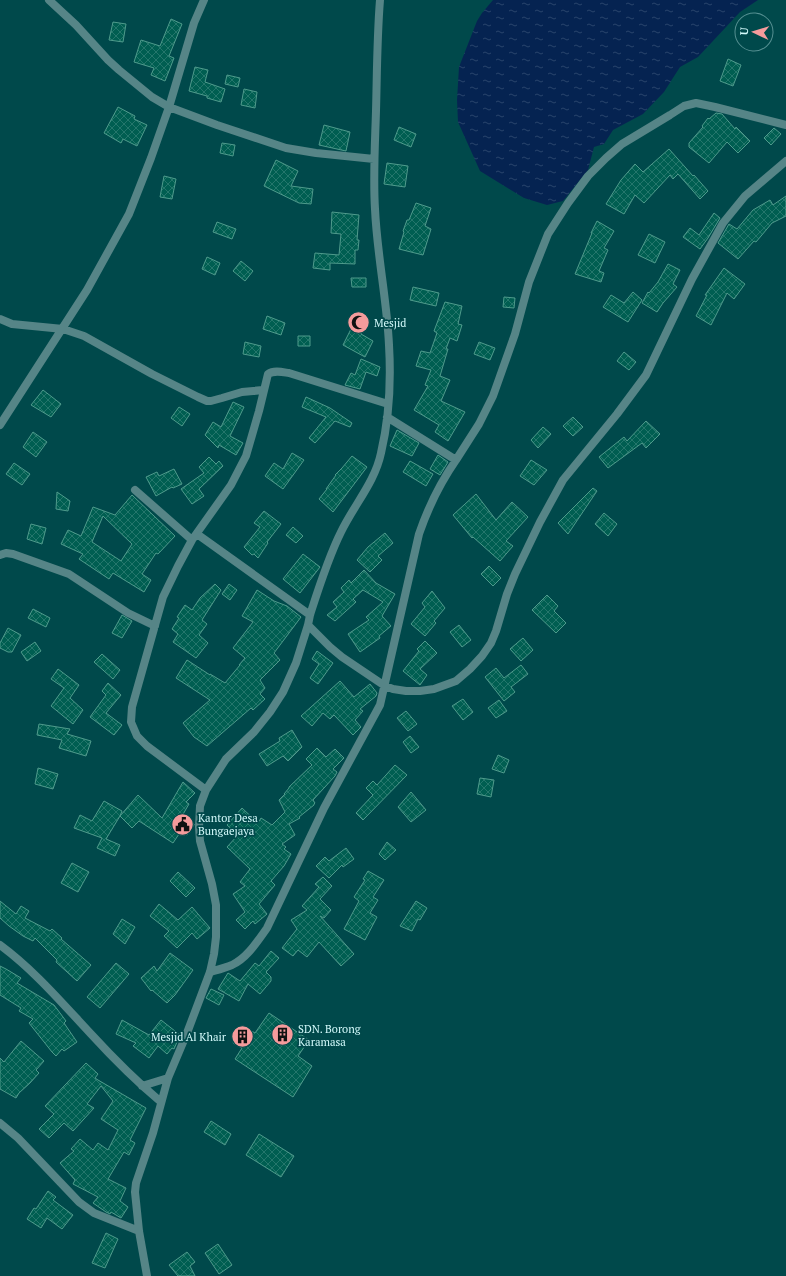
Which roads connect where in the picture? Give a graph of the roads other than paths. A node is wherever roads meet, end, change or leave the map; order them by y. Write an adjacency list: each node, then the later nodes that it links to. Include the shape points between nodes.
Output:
1 (49, 0): 4 (street, via 119,70 152,97)
2 (204, 0): 4 (street, via 194,23)
3 (380, 0): 6 (street)
4 (169, 107): 6 (street, via 217,126 286,148); 9 (street, via 129,214)
5 (786, 125): 14 (street, via 696,103 684,106 622,144 588,176 548,234 529,282 516,334 493,396)
6 (374, 159): 11 (street, via 375,209 389,346)
7 (786, 161): 21 (street, via 744,196 723,224 692,279 646,375 563,480 515,574 496,631 482,656 456,681 434,689 420,692)
8 (0, 319): 9 (street, via 12,324)
9 (63, 329): 10 (street, via 84,336 207,401 242,392); 13 (street)
10 (263, 390): 11 (street, via 268,374 282,372); 16 (street, via 246,456 230,485)
11 (388, 404): 12 (street)
12 (387, 417): 14 (street); 18 (street, via 382,452 373,478 342,530)
13 (0, 425)
14 (456, 460): 21 (street, via 427,510 419,534)
15 (135, 490): 16 (street)
16 (194, 537): 18 (street); 20 (street, via 163,597)
17 (0, 555): 20 (street, via 13,554 69,574 128,613)
18 (310, 615): 19 (street)
19 (308, 624): 21 (street, via 342,657); 22 (street, via 296,664 283,692 254,732 226,759)
20 (155, 626): 22 (street, via 132,707 131,722 137,736 147,746)
21 (385, 686): 24 (street, via 380,706 324,808 267,928 242,959)
22 (206, 790): 24 (street, via 200,806 199,827 200,841 216,905 215,948)
23 (0, 945): 26 (street, via 39,977)
24 (210, 972): 25 (street)
25 (168, 1078): 26 (street); 27 (street)
26 (142, 1086): 27 (street)
27 (160, 1102): 29 (street, via 153,1133 136,1183)
28 (0, 1123): 29 (street, via 94,1213)
29 (139, 1231): 30 (street)
30 (147, 1276)

